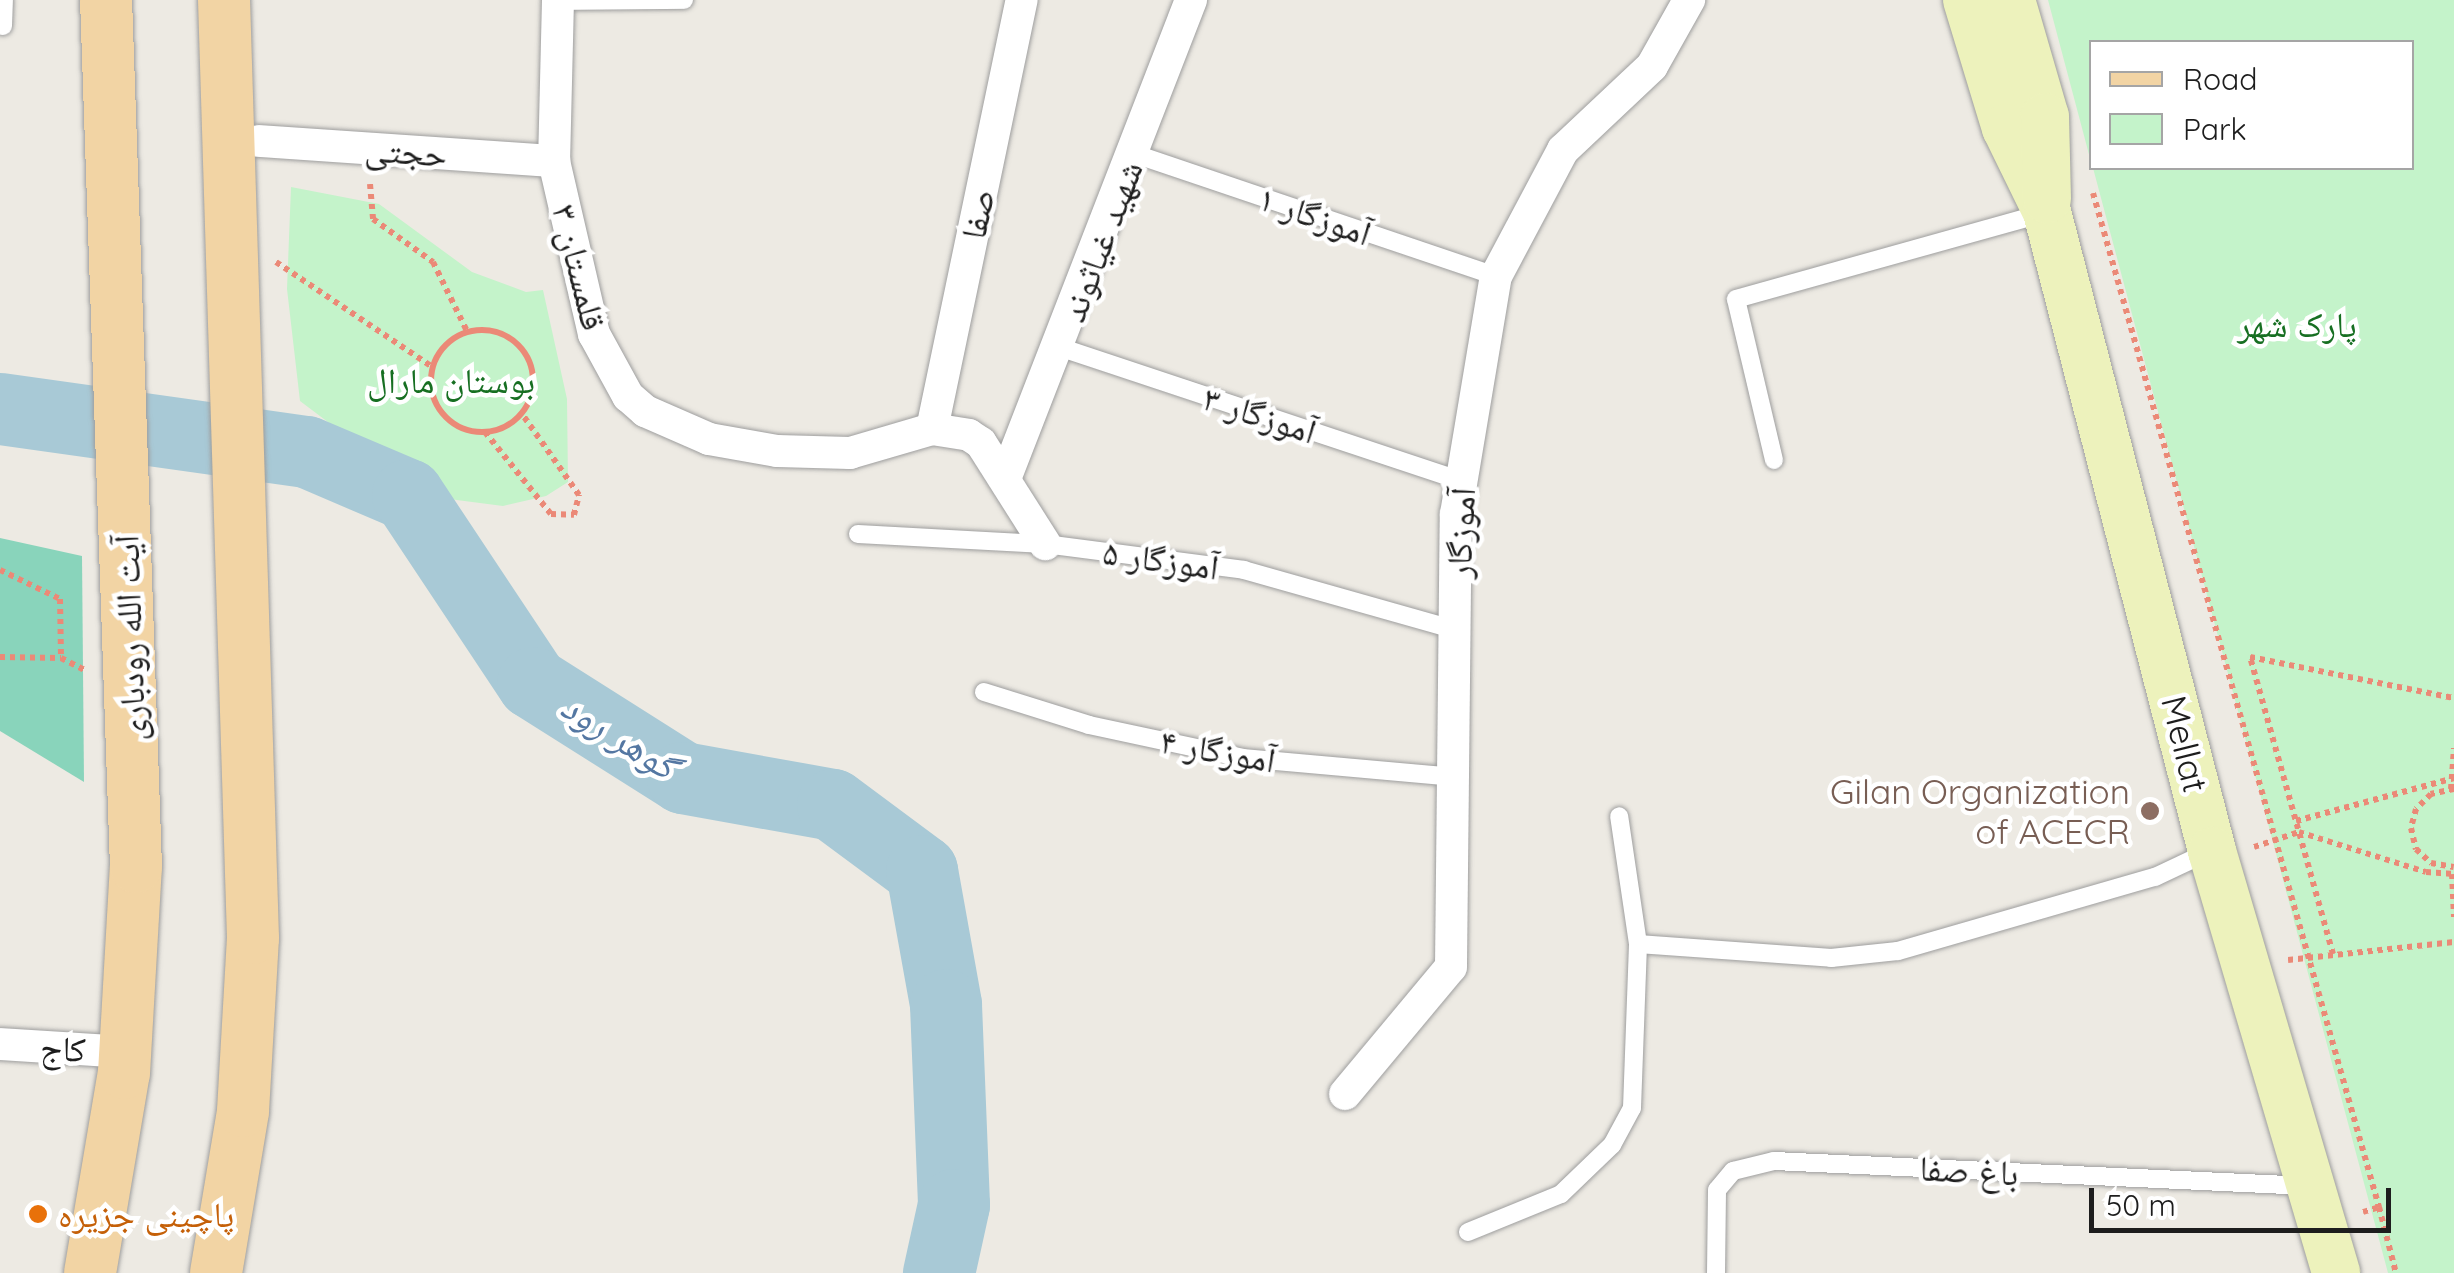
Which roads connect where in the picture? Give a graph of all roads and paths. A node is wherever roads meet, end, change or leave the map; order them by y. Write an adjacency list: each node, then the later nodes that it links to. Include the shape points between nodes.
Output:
1 (4, 0): 11 (lane)
2 (106, 0): 55 (main road, آیت الله رودباری, via 136,867)
3 (224, 0): 61 (main road, via 251,1008 239,1144)
4 (684, 0): 10 (lane)
5 (1022, 0): 24 (street, صفا)
6 (1191, 0): 14 (street, شهید غیاثوند)
7 (1690, 0): 19 (street, آموزگار, via 1652,66 1563,150)
8 (1968, 0): 17 (street, Mellat, via 2006,128)
9 (2011, 0): 17 (street, Mellat, via 2045,117)
10 (558, 1): 15 (street, قلمستان ۳)
11 (3, 26)
12 (258, 141): 13 (street, حجتی)
13 (366, 148): 15 (street, حجتی); 20 (path, via 373,219 433,262)
14 (1135, 154): 19 (lane, آموزگار ۱); 21 (street, شهید غیاثوند)
15 (554, 161): 24 (street, قلمستان ۳, via 594,334 628,396 645,411 709,440 778,451 850,453)
16 (2091, 188): 45 (path)
17 (2047, 212): 26 (lane, via 1736,298); 46 (street, Mellat)
18 (272, 259): 22 (path)
19 (1496, 276): 28 (street, آموزگار)
20 (466, 331): 22 (path, via 444,345); 23 (path, via 493,330 524,353 533,390)
21 (1059, 347): 27 (street, شهید غیاثوند); 28 (lane, آموزگار ۳)
22 (432, 367): 25 (path, via 432,392 442,413 461,428)
23 (522, 414): 25 (path); 25 (path, via 578,496 574,515 551,514)
24 (932, 429): 27 (street, via 981,444)
25 (485, 432)
26 (1774, 460)
27 (1005, 479): 30 (street)
28 (1462, 480): 32 (street, آموزگار)
29 (858, 534): 30 (lane, آموزگار ۵)
30 (1045, 544): 32 (lane, آموزگار ۵, via 1244,570)
31 (0, 570): 34 (path, via 60,599)
32 (1456, 630): 39 (street, آموزگار)
33 (0, 657): 34 (path)
34 (62, 658): 35 (path)
35 (102, 679)
36 (984, 692): 39 (lane, آموزگار ۴, via 1089,725 1244,758)
37 (2454, 698): 43 (path, via 2250,657)
38 (2454, 748): 40 (path)
39 (1457, 777): 56 (street, آموزگار, via 1451,967)
40 (2453, 778): 41 (path); 43 (path)
41 (2452, 789): 47 (path, via 2431,794 2416,809 2411,828 2416,849)
42 (1619, 816): 50 (lane)
43 (2296, 821): 44 (path)
44 (2299, 832): 45 (path); 47 (path); 51 (path)
45 (2275, 840): 46 (path); 52 (path)
46 (2214, 856): 50 (lane, via 1898,951 1831,958); 53 (street, Mellat)
47 (2453, 871): 48 (path)
48 (2454, 917)
49 (2454, 942): 51 (path)
50 (1638, 944): 59 (lane, via 1632,1108 1612,1145 1561,1194)
51 (2333, 954): 52 (path)
52 (2308, 956): 53 (path); 58 (path)
53 (2248, 970): 57 (street, Mellat)
54 (0, 1044): 55 (street, کاج)
55 (126, 1052): 60 (main road, آیت الله رودباری)
56 (1345, 1094)
57 (2314, 1186): 62 (lane, باغ صفا, via 1774,1161 1733,1171 1716,1190); 63 (street, Mellat)
58 (2379, 1207)
59 (1468, 1232)
60 (90, 1273)
61 (216, 1273)
62 (1716, 1273)
63 (2336, 1273)

